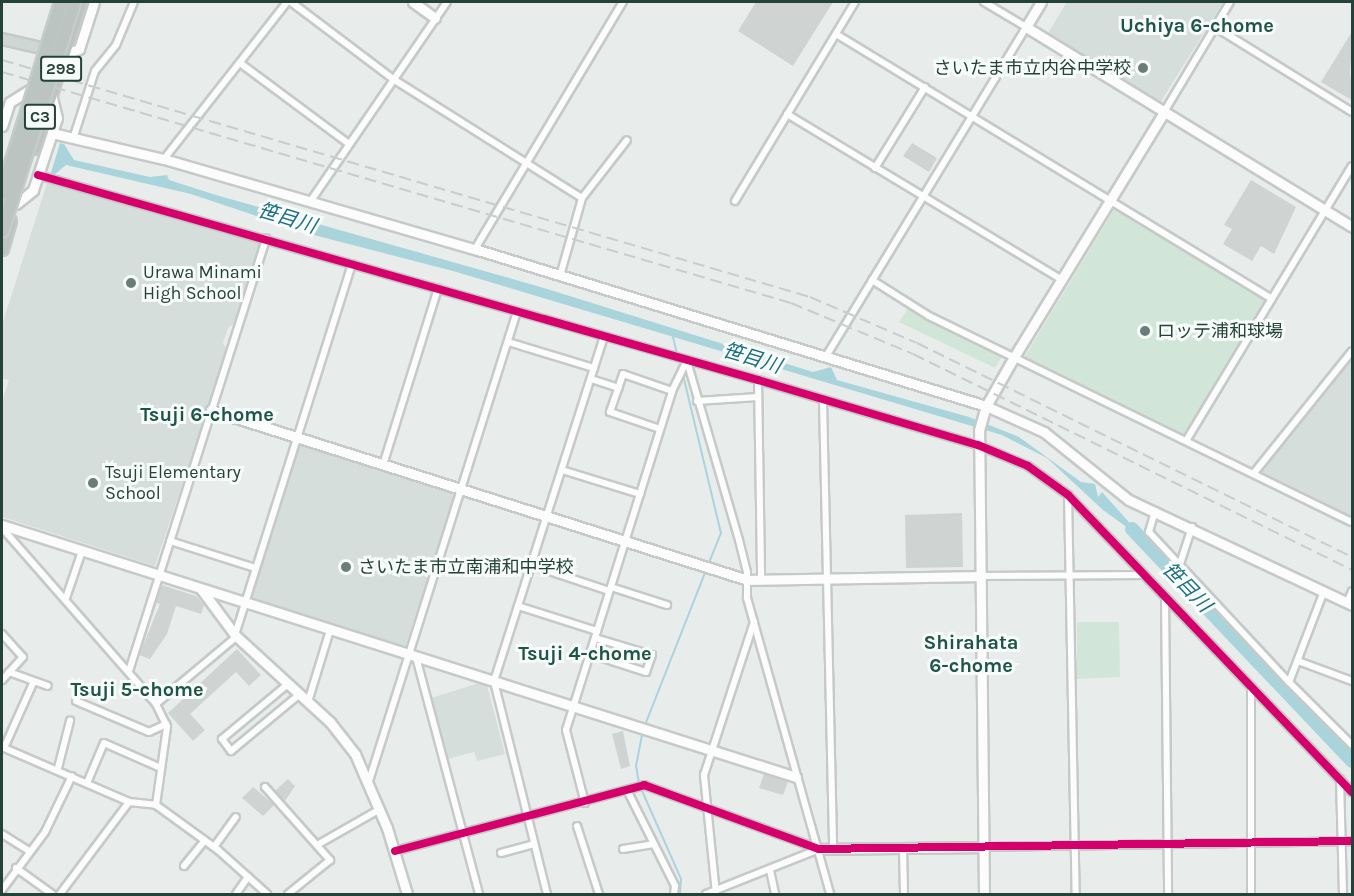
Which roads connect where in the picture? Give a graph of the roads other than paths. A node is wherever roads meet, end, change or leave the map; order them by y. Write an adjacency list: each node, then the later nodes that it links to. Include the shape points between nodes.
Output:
1 (74, 2): 22 (highway, C3, bridge)
2 (80, 2): 20 (highway, 298); 22 (highway, bridge)
3 (94, 2): 20 (street, via 79,49)
4 (135, 2): 32 (street, via 116,45 95,71)
5 (289, 2): 21 (street); 23 (street)
6 (413, 2): 14 (street)
7 (447, 2): 14 (street)
8 (623, 2): 36 (street)
9 (855, 2): 17 (street)
10 (984, 2): 15 (street)
11 (1041, 2): 15 (street)
12 (1230, 2): 16 (street)
13 (56, 3): 19 (highway, 298); 41 (highway, C3, bridge)
14 (435, 18): 23 (street)
15 (1026, 27): 26 (street); 29 (street)
16 (1215, 27): 26 (street); 27 (street)
17 (836, 34): 24 (street); 28 (street)
18 (2, 39): 19 (main road)
19 (42, 48): 20 (main road); 25 (highway, 298)
20 (66, 54): 31 (highway, 298, via 52,98)
21 (240, 63): 34 (street); 35 (street)
22 (56, 66): 49 (highway, C3, bridge)
23 (393, 79): 34 (street); 36 (street)
24 (925, 87): 29 (street); 38 (street)
25 (29, 90): 30 (street, via 10,102); 40 (highway, 298, bridge)
26 (1164, 112): 44 (street); 47 (street)
27 (1353, 112)
28 (787, 114): 38 (street); 45 (street)
29 (972, 116): 42 (street); 44 (street)
30 (2, 122)
31 (47, 136): 32 (street); 39 (highway, 298)
32 (73, 139): 35 (street)
33 (627, 140): 43 (street)
34 (350, 144): 46 (street)
35 (164, 159): 46 (street)
36 (528, 165): 43 (street); 52 (street)
37 (1353, 166): 47 (street)
38 (876, 168): 42 (street)
39 (35, 172): 50 (street); 51 (highway, 298, via 16,204)
40 (2, 180)
41 (2, 192)
42 (923, 196): 55 (street); 56 (street)
43 (582, 198): 54 (street)
44 (1109, 200): 55 (street); 58 (street)
45 (735, 201)
46 (309, 203): 52 (street)
47 (1326, 211): 48 (street); 58 (street)
48 (1353, 227)
49 (2, 231)
50 (266, 238): 53 (street); 75 (street)
51 (2, 249)
52 (475, 249): 54 (street)
53 (352, 264): 57 (street); 77 (street)
54 (560, 276): 64 (street)
55 (1061, 279): 63 (street)
56 (872, 280): 63 (street, via 930,316); 64 (street)
57 (438, 288): 59 (street); 80 (street)
58 (1272, 299): 78 (street)
59 (517, 312): 60 (street); 61 (street)
60 (604, 337): 65 (street); 66 (street)
61 (508, 342): 66 (street); 83 (street)
62 (1353, 351): 82 (street)
63 (1014, 357): 74 (street); 78 (street)
64 (825, 358): 74 (street)
65 (687, 361): 68 (street); 70 (street); 72 (street)
66 (594, 368): 67 (street)
67 (591, 379): 69 (street); 81 (street)
68 (758, 380): 71 (street); 73 (street)
69 (619, 388): 70 (street, via 623,374); 76 (street, via 610,412)
70 (672, 391): 76 (street)
71 (758, 396): 72 (street); 103 (street)
72 (697, 401): 102 (street)
73 (823, 401): 79 (street); 101 (street)
74 (985, 409): 79 (street); 86 (street, via 1044,432 1119,494)
75 (211, 410): 77 (street); 92 (street)
76 (660, 429): 84 (street)
77 (297, 438): 80 (street); 96 (street)
78 (1186, 441): 82 (street)
79 (978, 442): 85 (street, via 1028,466); 99 (street)
80 (383, 465): 83 (street)
81 (562, 470): 84 (street); 87 (street)
82 (1254, 473): 88 (street)
83 (462, 490): 87 (street); 120 (street)
84 (640, 494): 91 (street)
85 (1068, 495): 97 (street); 100 (street)
86 (1155, 511): 90 (street); 94 (street, via 1149,532)
87 (547, 517): 91 (street); 95 (street)
88 (1353, 522)
89 (2, 526): 93 (street); 109 (street)
90 (1192, 526): 94 (street); 106 (street)
91 (625, 541): 102 (street); 105 (street)
92 (170, 542): 96 (street); 98 (street)
93 (82, 550): 98 (street); 109 (street)
94 (1180, 564): 128 (street)
95 (531, 565): 105 (street); 113 (street)
96 (255, 568): 110 (street)
97 (1144, 575): 100 (street); 108 (street)
98 (159, 576): 104 (street); 122 (street)
99 (979, 576): 100 (street); 101 (street); 172 (street)
100 (1070, 576): 170 (street)
101 (826, 578): 103 (street); 175 (street)
102 (748, 580): 103 (street); 114 (street, via 747,598)
103 (761, 580)
104 (201, 589): 110 (street); 118 (street)
105 (610, 589): 112 (street); 117 (street)
106 (1324, 591): 111 (street); 121 (street)
107 (1353, 591): 111 (street)
108 (1165, 597): 131 (street); 169 (street)
109 (66, 598): 122 (street)
110 (244, 602): 115 (street); 118 (street)
111 (1350, 604)
112 (667, 605)
113 (518, 606): 117 (street); 126 (street)
114 (754, 621): 141 (street); 145 (street)
115 (330, 630): 120 (street); 134 (street)
116 (2, 634): 123 (street, via 23,657)
117 (596, 634): 119 (street); 119 (street, via 652,655 646,672)
118 (235, 636): 129 (street); 135 (street)
119 (590, 654): 136 (street)
120 (413, 656): 126 (street); 147 (street); 160 (street)
121 (1298, 661): 127 (street); 128 (street)
122 (129, 671): 135 (street)
123 (9, 672): 124 (street); 125 (street)
124 (2, 680)
125 (34, 681): 130 (street); 140 (street)
126 (494, 681): 136 (street); 158 (street)
127 (1353, 681)
128 (1289, 682): 139 (street)
129 (288, 684): 132 (street); 132 (street, via 222,739 231,751)
130 (48, 686)
131 (1251, 687): 146 (street); 165 (street)
132 (300, 694): 134 (street)
133 (76, 701): 138 (street, via 149,732)
134 (308, 702): 147 (street, via 345,739)
135 (156, 704): 138 (street)
136 (574, 706): 141 (street); 153 (street, via 566,730)
137 (70, 721): 142 (street)
138 (166, 724): 143 (street)
139 (1353, 745)
140 (3, 748): 142 (street)
141 (712, 750): 145 (street); 155 (street, via 704,775)
142 (58, 768): 144 (street)
143 (161, 768): 148 (street, via 104,743); 154 (street)
144 (72, 776): 148 (street); 177 (street, via 45,832)
145 (796, 777): 174 (street)
146 (1340, 780): 151 (street); 163 (street)
147 (369, 781): 156 (street)
148 (87, 783): 152 (street)
149 (265, 787): 168 (street)
150 (627, 790): 153 (street); 155 (street, via 644,784); 167 (street)
151 (1353, 792)
152 (129, 802): 154 (street); 187 (street)
153 (585, 802): 158 (street)
154 (156, 805): 162 (street)
155 (708, 807): 174 (street); 185 (street)
156 (380, 809): 168 (street); 178 (street)
157 (236, 817): 171 (street)
158 (528, 818): 160 (street); 166 (street)
159 (577, 826): 194 (street)
160 (463, 833): 178 (street); 192 (street)
161 (2, 834): 177 (street)
162 (205, 840): 171 (street); 180 (street)
163 (1341, 841): 164 (street); 165 (street); 204 (street)
164 (1353, 841)
165 (1250, 843): 169 (street); 203 (street)
166 (534, 844): 179 (street); 193 (street)
167 (654, 844): 173 (street); 195 (street, via 675,886)
168 (316, 845): 190 (street, via 330,860)
169 (1168, 845): 170 (street); 202 (street)
170 (1075, 846): 172 (street); 201 (street)
171 (214, 847): 183 (street)
172 (983, 848): 176 (street); 200 (street)
173 (623, 849)
174 (819, 849): 175 (street); 182 (street); 198 (street)
175 (833, 849): 176 (street)
176 (903, 849): 199 (street)
177 (28, 850): 181 (street)
178 (395, 851): 191 (street)
179 (501, 853)
180 (184, 866)
181 (16, 868): 184 (street); 186 (street)
182 (770, 870): 185 (street); 197 (street)
183 (248, 877): 188 (street); 189 (street)
184 (2, 890)
185 (715, 893): 196 (street)
186 (50, 894)
187 (60, 894)
188 (236, 894)
189 (267, 894)
190 (288, 894)
191 (407, 894)
192 (478, 894)
193 (547, 894)
194 (598, 894)
195 (674, 894)
196 (706, 894)
197 (775, 894)
198 (830, 894)
199 (904, 894)
200 (984, 894)
201 (1076, 894)
202 (1168, 894)
203 (1251, 894)
204 (1343, 894)

